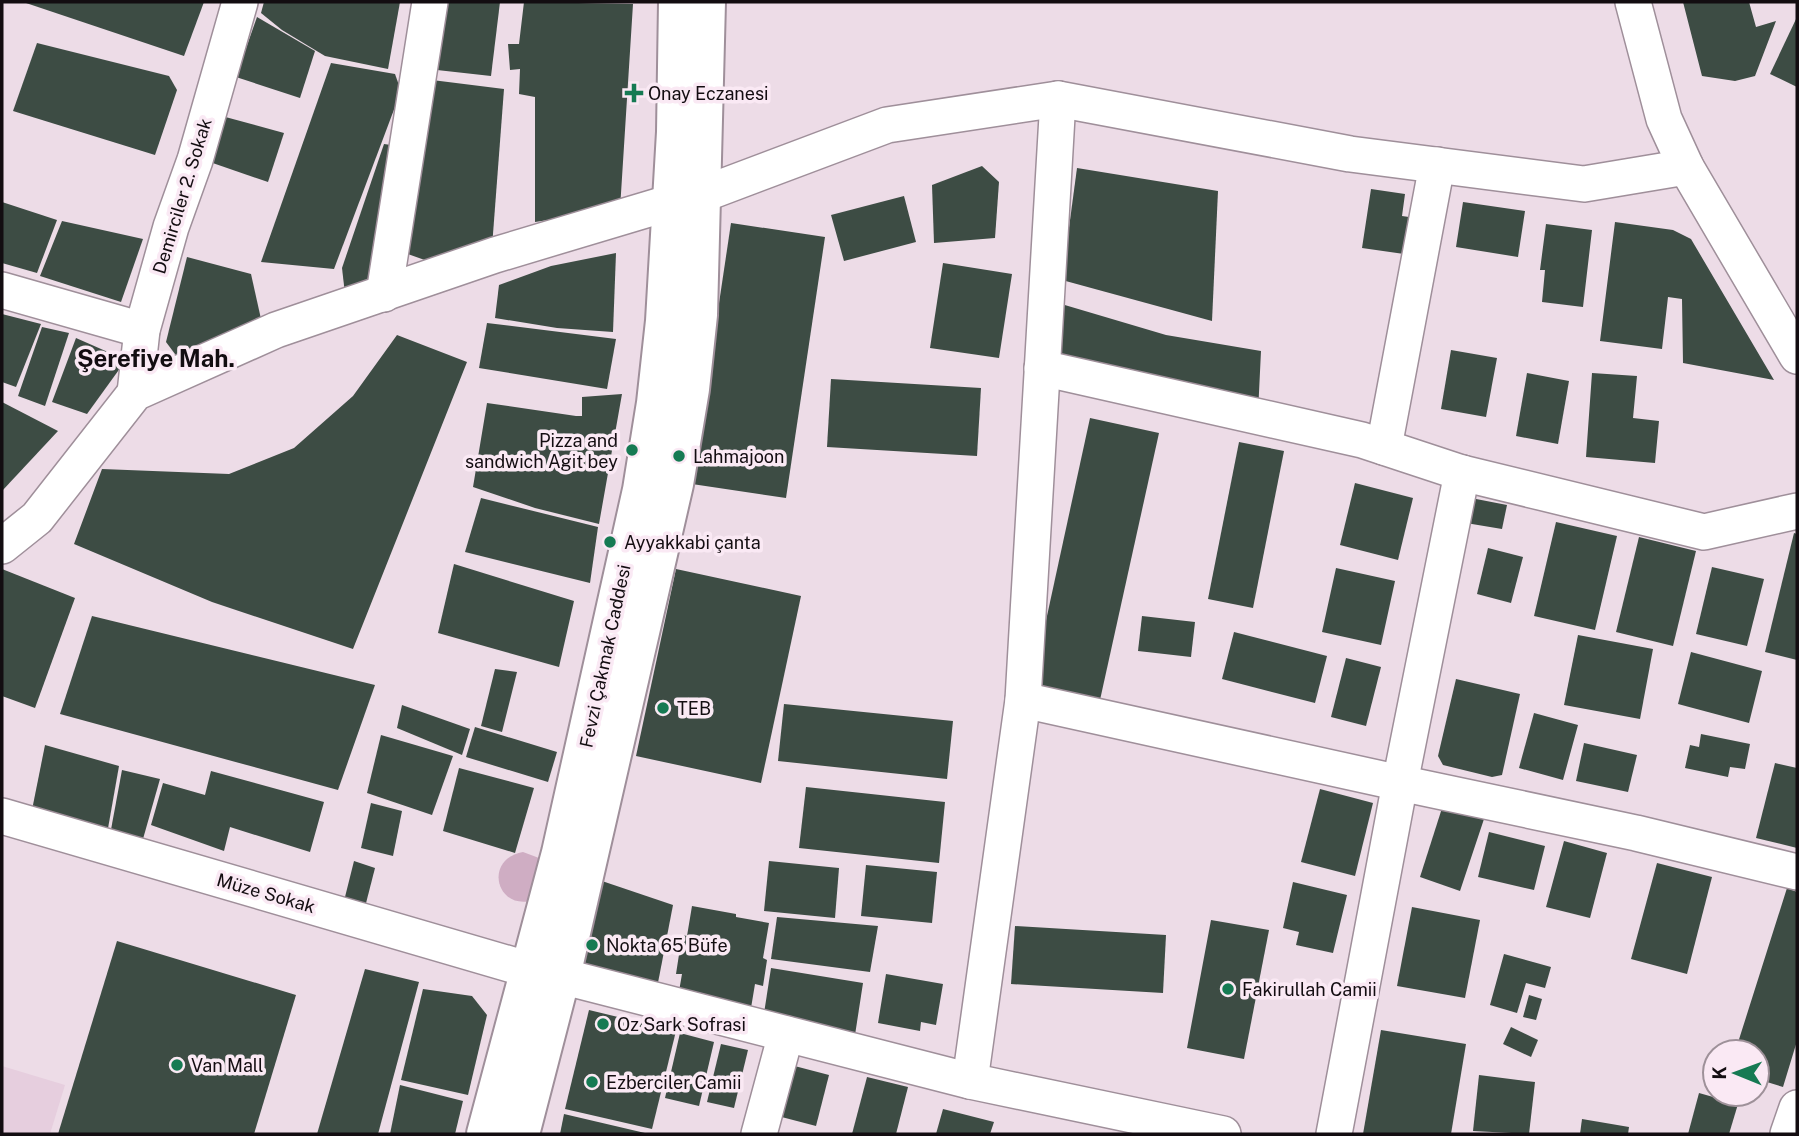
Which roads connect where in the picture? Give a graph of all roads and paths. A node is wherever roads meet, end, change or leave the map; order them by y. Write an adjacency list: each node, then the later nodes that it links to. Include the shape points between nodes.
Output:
1 (240, 2): 12 (street, Demirciler 2. Sokak)
2 (430, 2): 11 (street)
3 (678, 2): 9 (main road, Fevzi Çakmak Caddesi, via 676,132)
4 (706, 2): 9 (main road, Fevzi Çakmak Caddesi)
5 (1633, 2): 8 (street, via 1664,119)
6 (1058, 99): 7 (street, via 1350,154); 9 (street, via 887,125); 14 (street)
7 (1437, 165): 8 (street, via 1584,184); 16 (street)
8 (1685, 167): 13 (street)
9 (687, 198): 11 (street, via 495,255); 24 (main road, Fevzi Çakmak Caddesi, via 698,315 674,484)
10 (2, 290): 12 (street)
11 (384, 294): 15 (street, via 276,330)
12 (142, 330): 15 (street, Demirciler 2. Sokak)
13 (1797, 356)
14 (1042, 368): 16 (street); 20 (street)
15 (135, 393): 19 (street, via 37,518)
16 (1384, 447): 17 (street)
17 (1462, 473): 18 (street, via 1704,532); 21 (street)
18 (1797, 511)
19 (2, 546)
20 (1023, 700): 21 (street); 26 (street)
21 (1400, 783): 23 (street); 32 (street)
22 (2, 816): 24 (street, Müze Sokak)
23 (1797, 872)
24 (545, 973): 25 (street, Müze Sokak); 28 (main road, Fevzi Çakmak Caddesi); 29 (main road, Fevzi Çakmak Caddesi)
25 (786, 1034): 26 (street, Müze Sokak); 30 (street)
26 (970, 1081): 31 (street, Müze Sokak)
27 (1797, 1108): 33 (street)
28 (486, 1134)
29 (520, 1134)
30 (759, 1134)
31 (1223, 1134)
32 (1334, 1134)
33 (1788, 1134)

